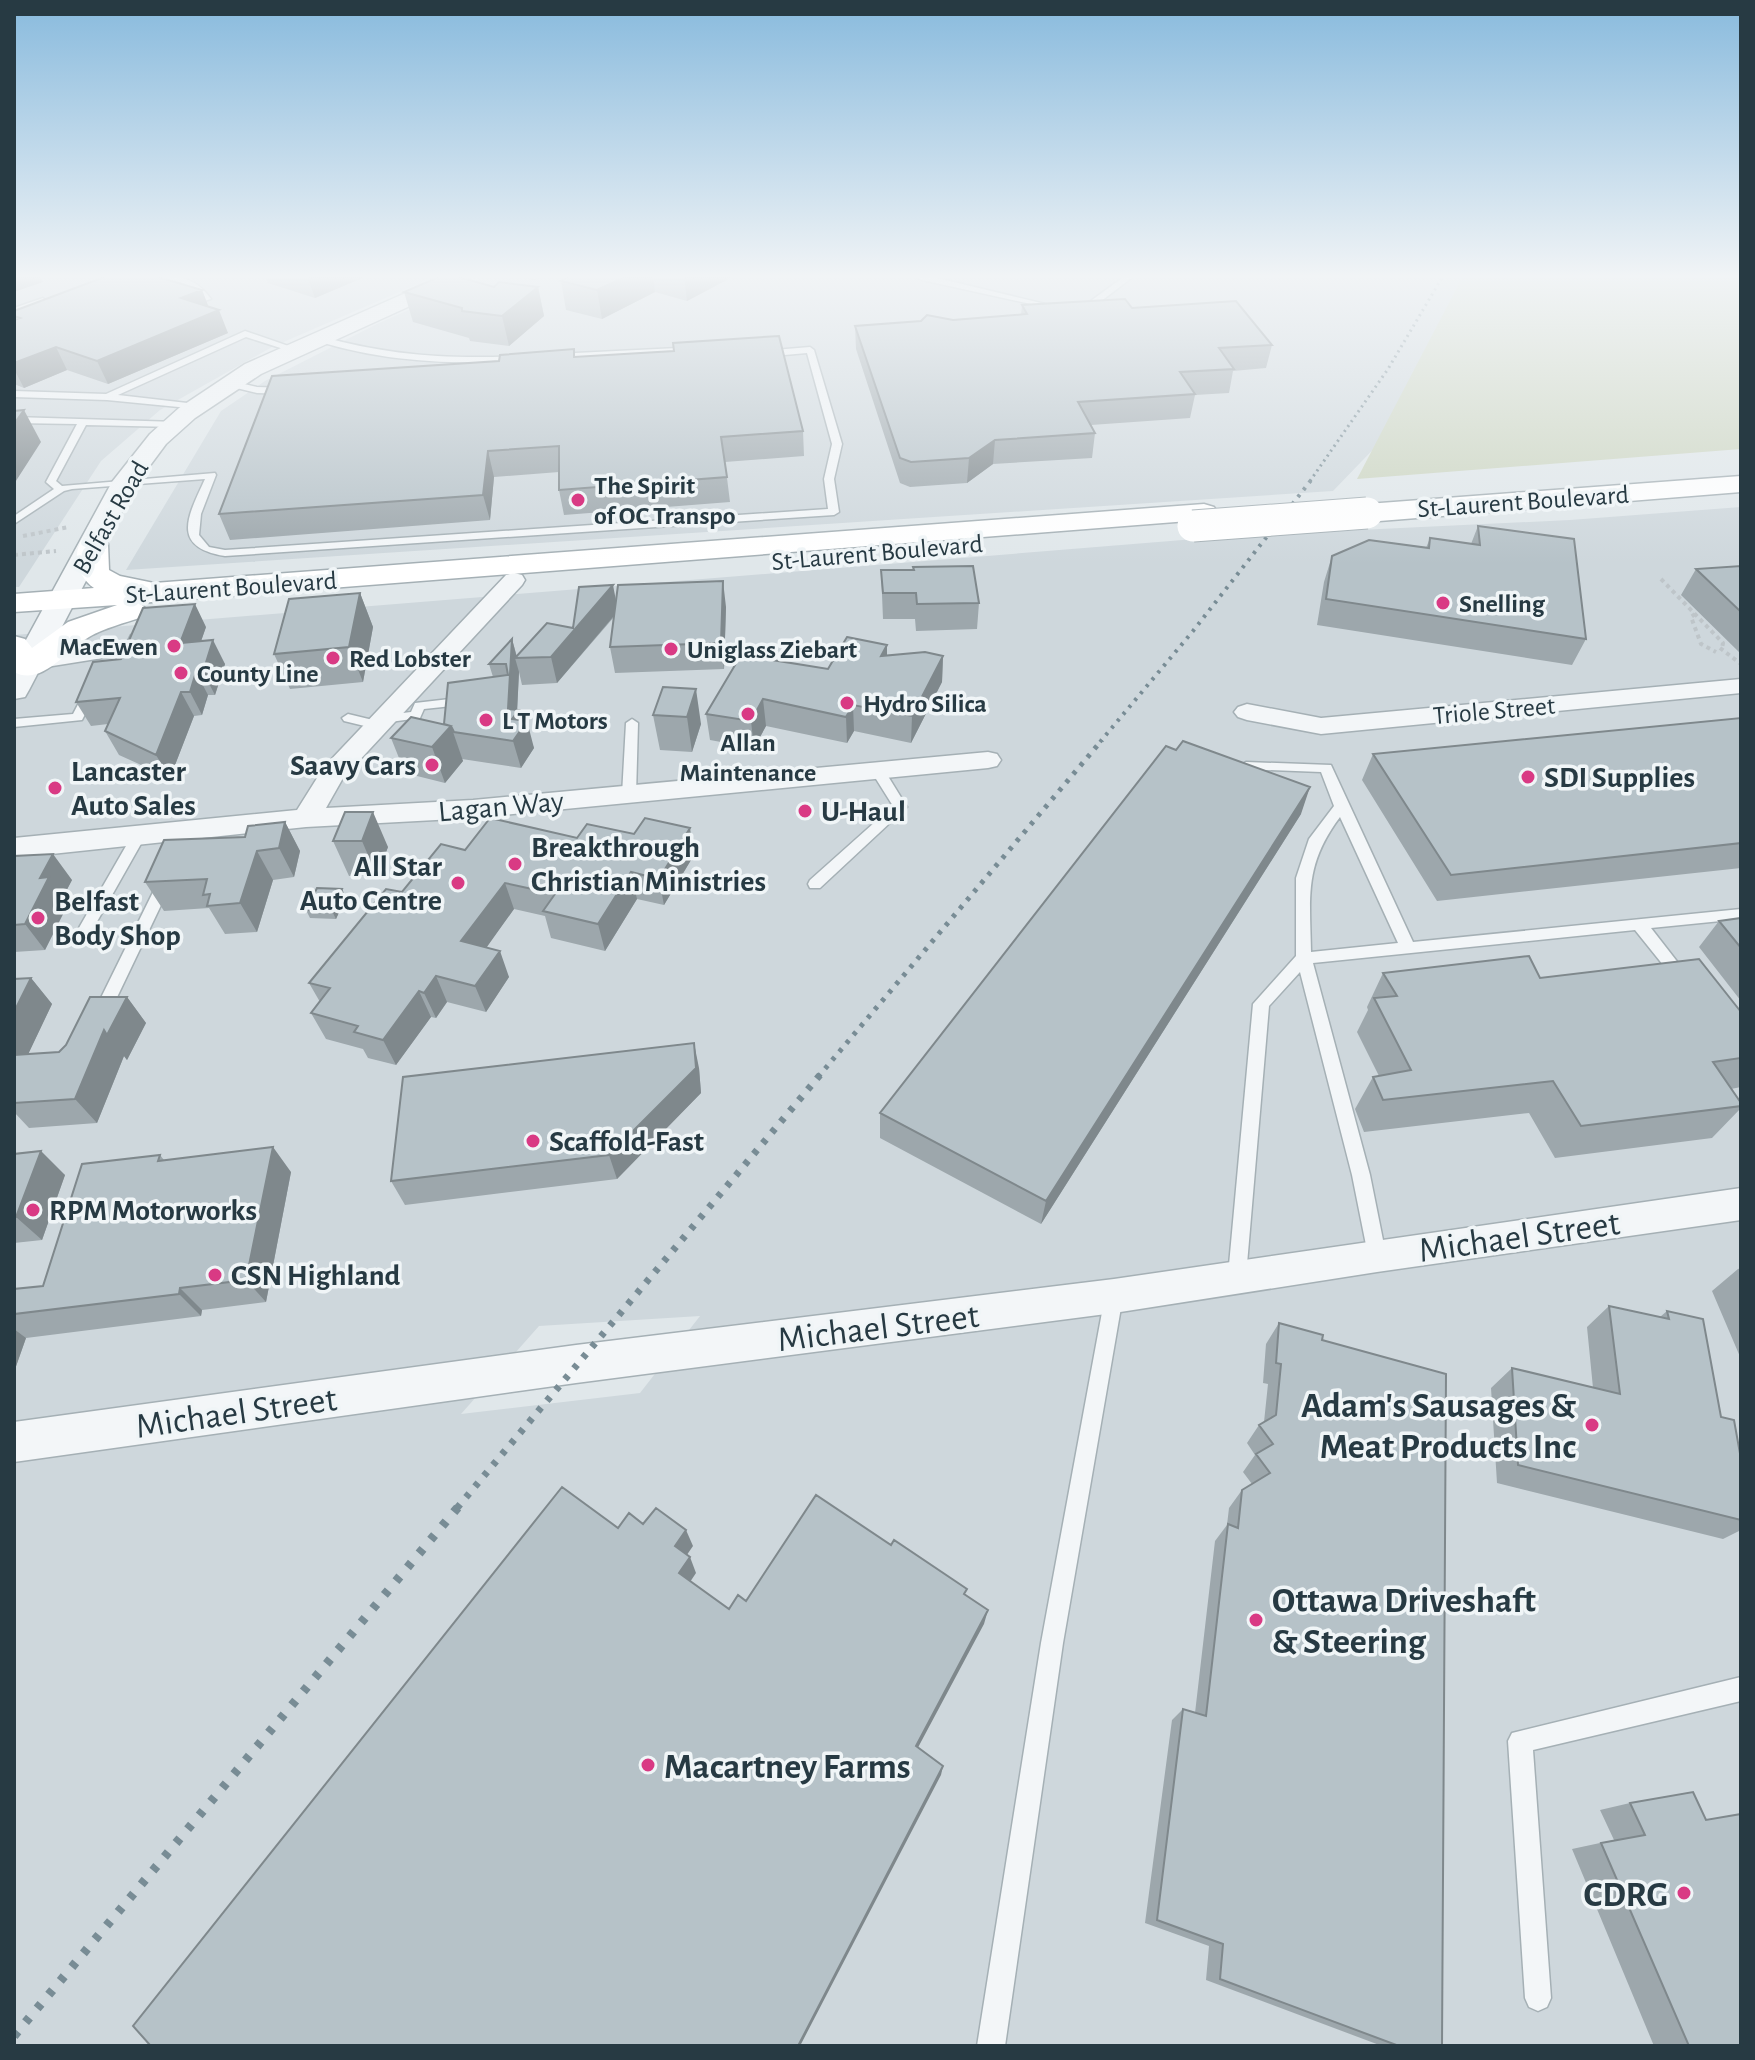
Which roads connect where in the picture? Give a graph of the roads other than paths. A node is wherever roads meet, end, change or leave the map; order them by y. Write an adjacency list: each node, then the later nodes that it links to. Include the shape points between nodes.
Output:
1 (161, 372): 7 (lane)
2 (248, 372): 4 (street, Belfast Road)
3 (816, 372): 13 (lane, via 837,444 829,479 834,512 225,553 196,542 196,513 211,475)
4 (231, 384): 5 (lane); 8 (street, Belfast Road)
5 (298, 391)
6 (14, 394): 7 (lane)
7 (107, 397): 8 (lane)
8 (196, 407): 11 (street, Belfast Road)
9 (14, 420): 10 (lane)
10 (83, 421): 11 (lane); 15 (lane, via 51,482)
11 (175, 424): 13 (street, Belfast Road)
12 (1741, 472): 16 (main road, St-Laurent Boulevard)
13 (125, 482): 15 (lane); 19 (street, Belfast Road)
14 (1741, 484): 16 (main road, St-Laurent Boulevard)
15 (60, 489): 18 (lane)
16 (1372, 506): 17 (main road, St-Laurent Boulevard, bridge)
17 (1198, 520): 20 (main road, St-Laurent Boulevard); 21 (main road, St-Laurent Boulevard)
18 (14, 521)
19 (81, 535): 21 (main road, via 94,571 104,580); 22 (main road, via 45,580); 24 (street, Belfast Road)
20 (514, 580): 25 (main road, St-Laurent Boulevard); 36 (street)
21 (173, 591): 24 (main road, St-Laurent Boulevard)
22 (14, 595)
23 (14, 603): 24 (main road, St-Laurent Boulevard)
24 (59, 608): 25 (main road, St-Laurent Boulevard); 26 (main road, St-Laurent Boulevard); 29 (street, Belfast Road)
25 (137, 615): 27 (lane, via 130,650); 29 (main road, via 79,629)
26 (14, 621)
27 (109, 652): 28 (lane); 29 (lane)
28 (103, 665)
29 (18, 668)
30 (97, 678): 37 (lane, via 78,717)
31 (1741, 686): 33 (street, Triole Street, via 1321,726)
32 (479, 699): 34 (lane, via 419,706)
33 (1247, 712)
34 (416, 715): 36 (lane); 39 (lane, via 411,729)
35 (348, 718): 36 (lane)
36 (380, 722): 45 (street, via 333,773)
37 (14, 723)
38 (632, 723): 43 (lane)
39 (427, 727)
40 (988, 760): 42 (street, Lagan Way)
41 (1246, 766): 44 (lane, via 1326,768)
42 (878, 771): 43 (street, Lagan Way); 49 (lane, via 900,807)
43 (629, 795): 45 (street, Lagan Way)
44 (1341, 806): 53 (lane); 54 (lane, via 1316,839 1303,878)
45 (306, 818): 48 (street, Lagan Way)
46 (139, 835): 47 (street, Lagan Way); 48 (street, Lagan Way); 52 (lane)
47 (14, 848)
48 (179, 849): 56 (lane)
49 (815, 884)
50 (1741, 914): 51 (lane)
51 (1639, 924): 53 (lane); 55 (lane)
52 (85, 930)
53 (1407, 945): 54 (lane)
54 (1304, 958): 58 (lane, via 1358,1160); 59 (lane, via 1261,1004)
55 (1687, 985)
56 (96, 1025)
57 (1741, 1204): 58 (street, Michael Street)
58 (1377, 1255): 59 (street, Michael Street)
59 (1237, 1276): 60 (street, Michael Street)
60 (1114, 1296): 61 (street, Michael Street); 64 (lane, via 1052,1643)
61 (14, 1442)
62 (1741, 1689): 63 (lane, via 1520,1741)
63 (1538, 1998)
64 (991, 2046)

